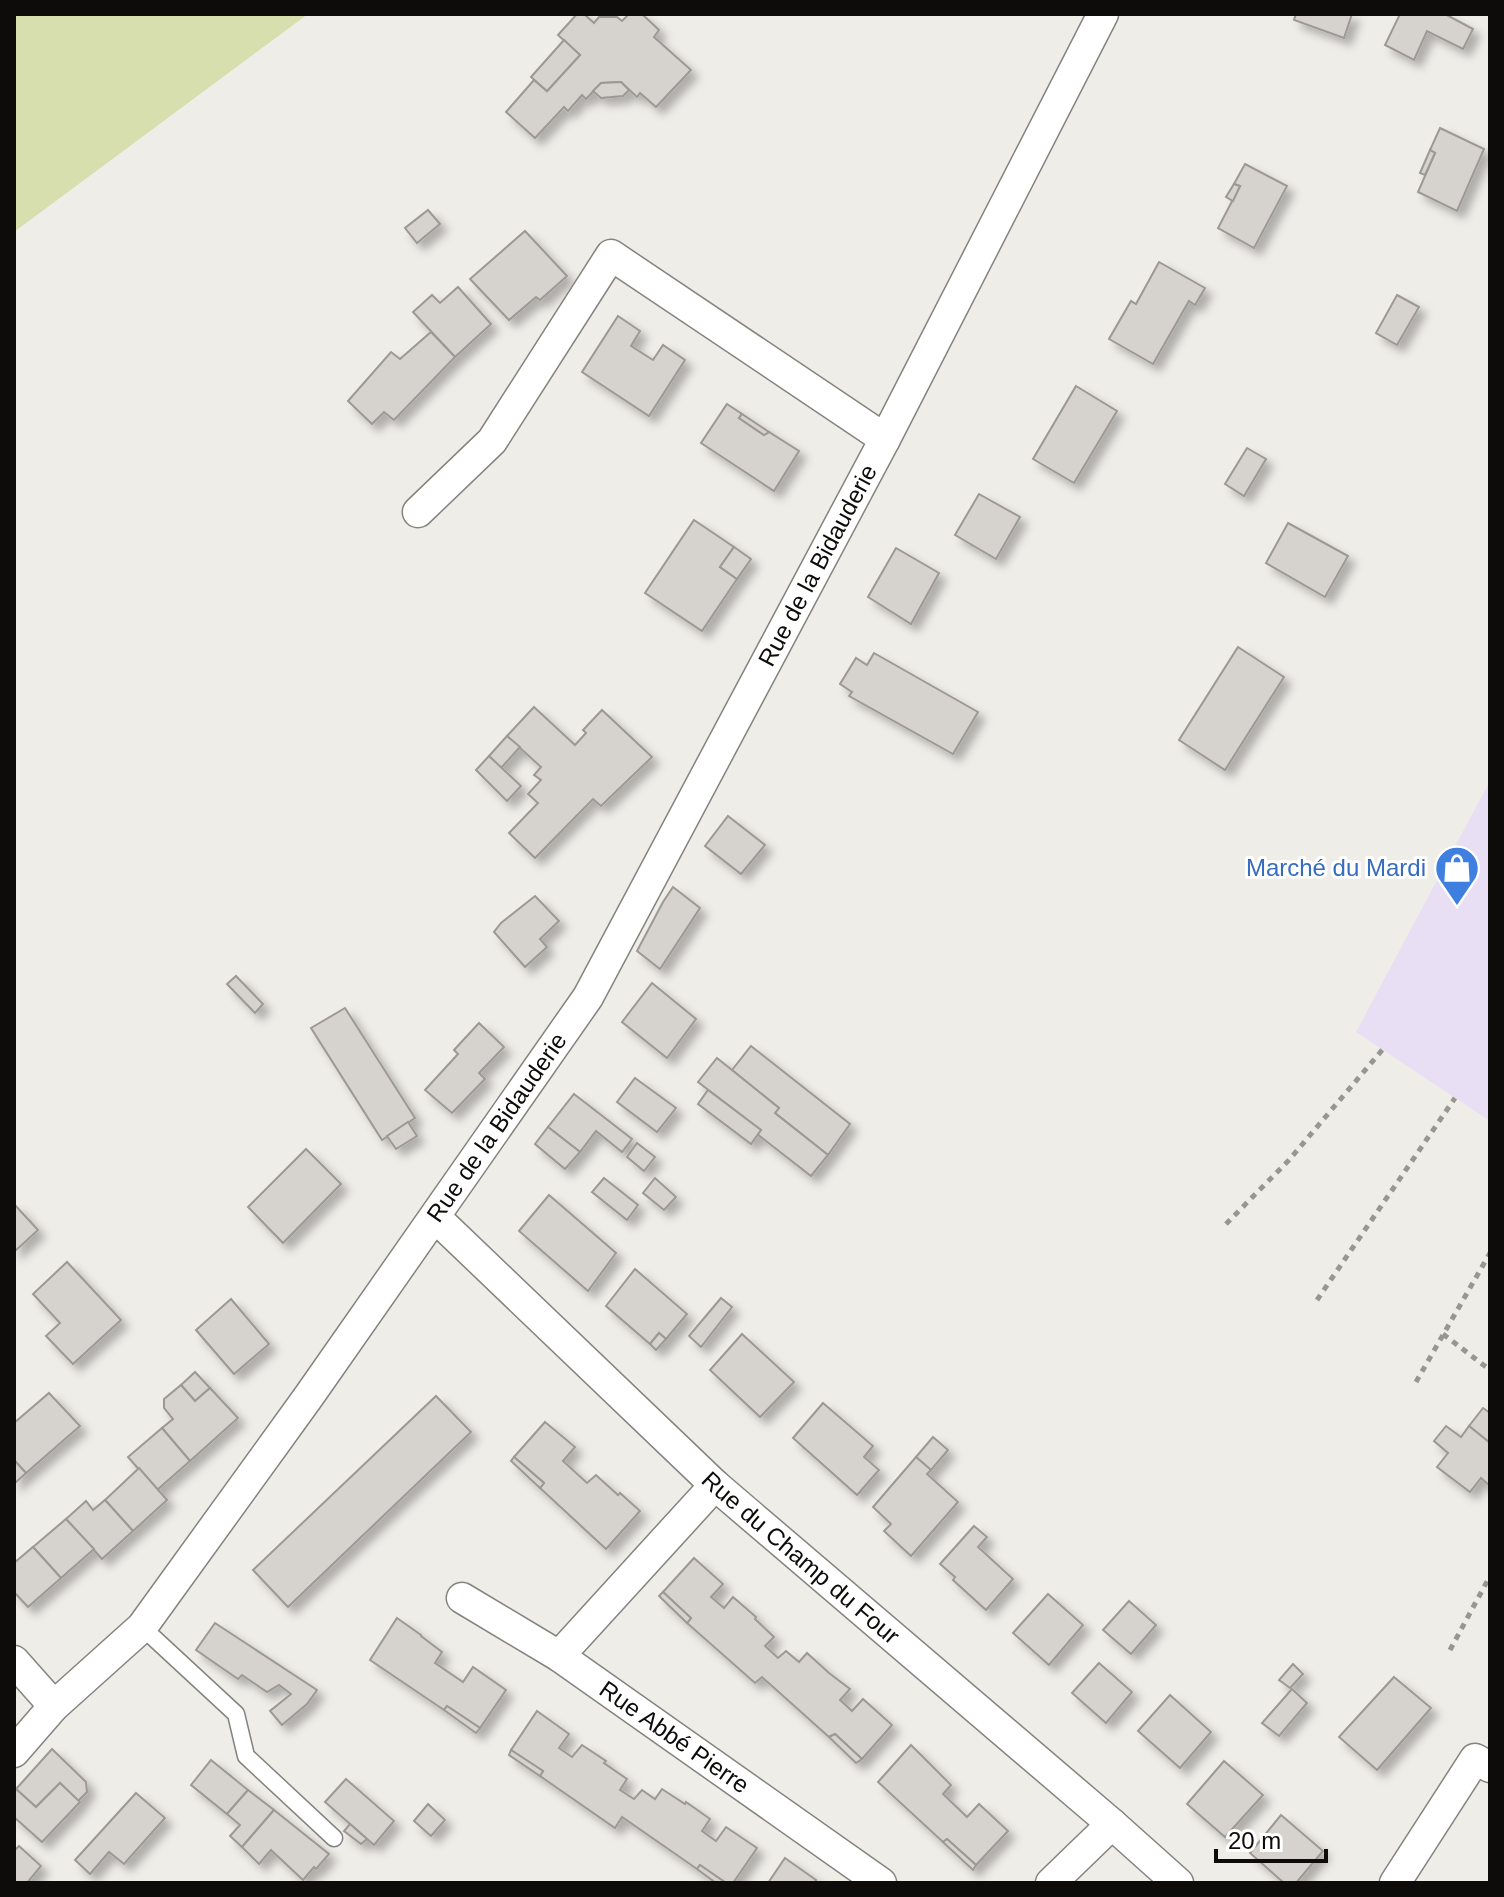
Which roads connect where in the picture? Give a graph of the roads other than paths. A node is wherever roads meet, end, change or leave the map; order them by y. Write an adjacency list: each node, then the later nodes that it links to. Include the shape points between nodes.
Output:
1 (1103, 14): 2 (street, Rue de la Bidauderie)
2 (885, 439): 3 (street, Rue de la Bidauderie, via 611,255 492,441); 4 (street, Rue de la Bidauderie, via 588,997)
3 (418, 512)
4 (435, 1217): 5 (street, Rue du Champ du Four); 7 (street, Rue de la Bidauderie)
5 (715, 1485): 8 (street); 13 (street, Rue du Champ du Four)
6 (462, 1598): 8 (street, Rue Abbé Pierre)
7 (142, 1627): 10 (street, Rue de la Bidauderie); 14 (lane, via 236,1714 246,1756)
8 (559, 1656): 15 (street, Rue Abbé Pierre)
9 (14, 1661): 10 (street)
10 (54, 1706): 11 (street, Rue de la Bidauderie)
11 (14, 1752)
12 (1490, 1767): 18 (street, via 1475,1759)
13 (1112, 1824): 16 (street); 17 (street, Rue du Champ du Four)
14 (334, 1838)
15 (881, 1883)
16 (1051, 1883)
17 (1178, 1883)
18 (1395, 1883)

